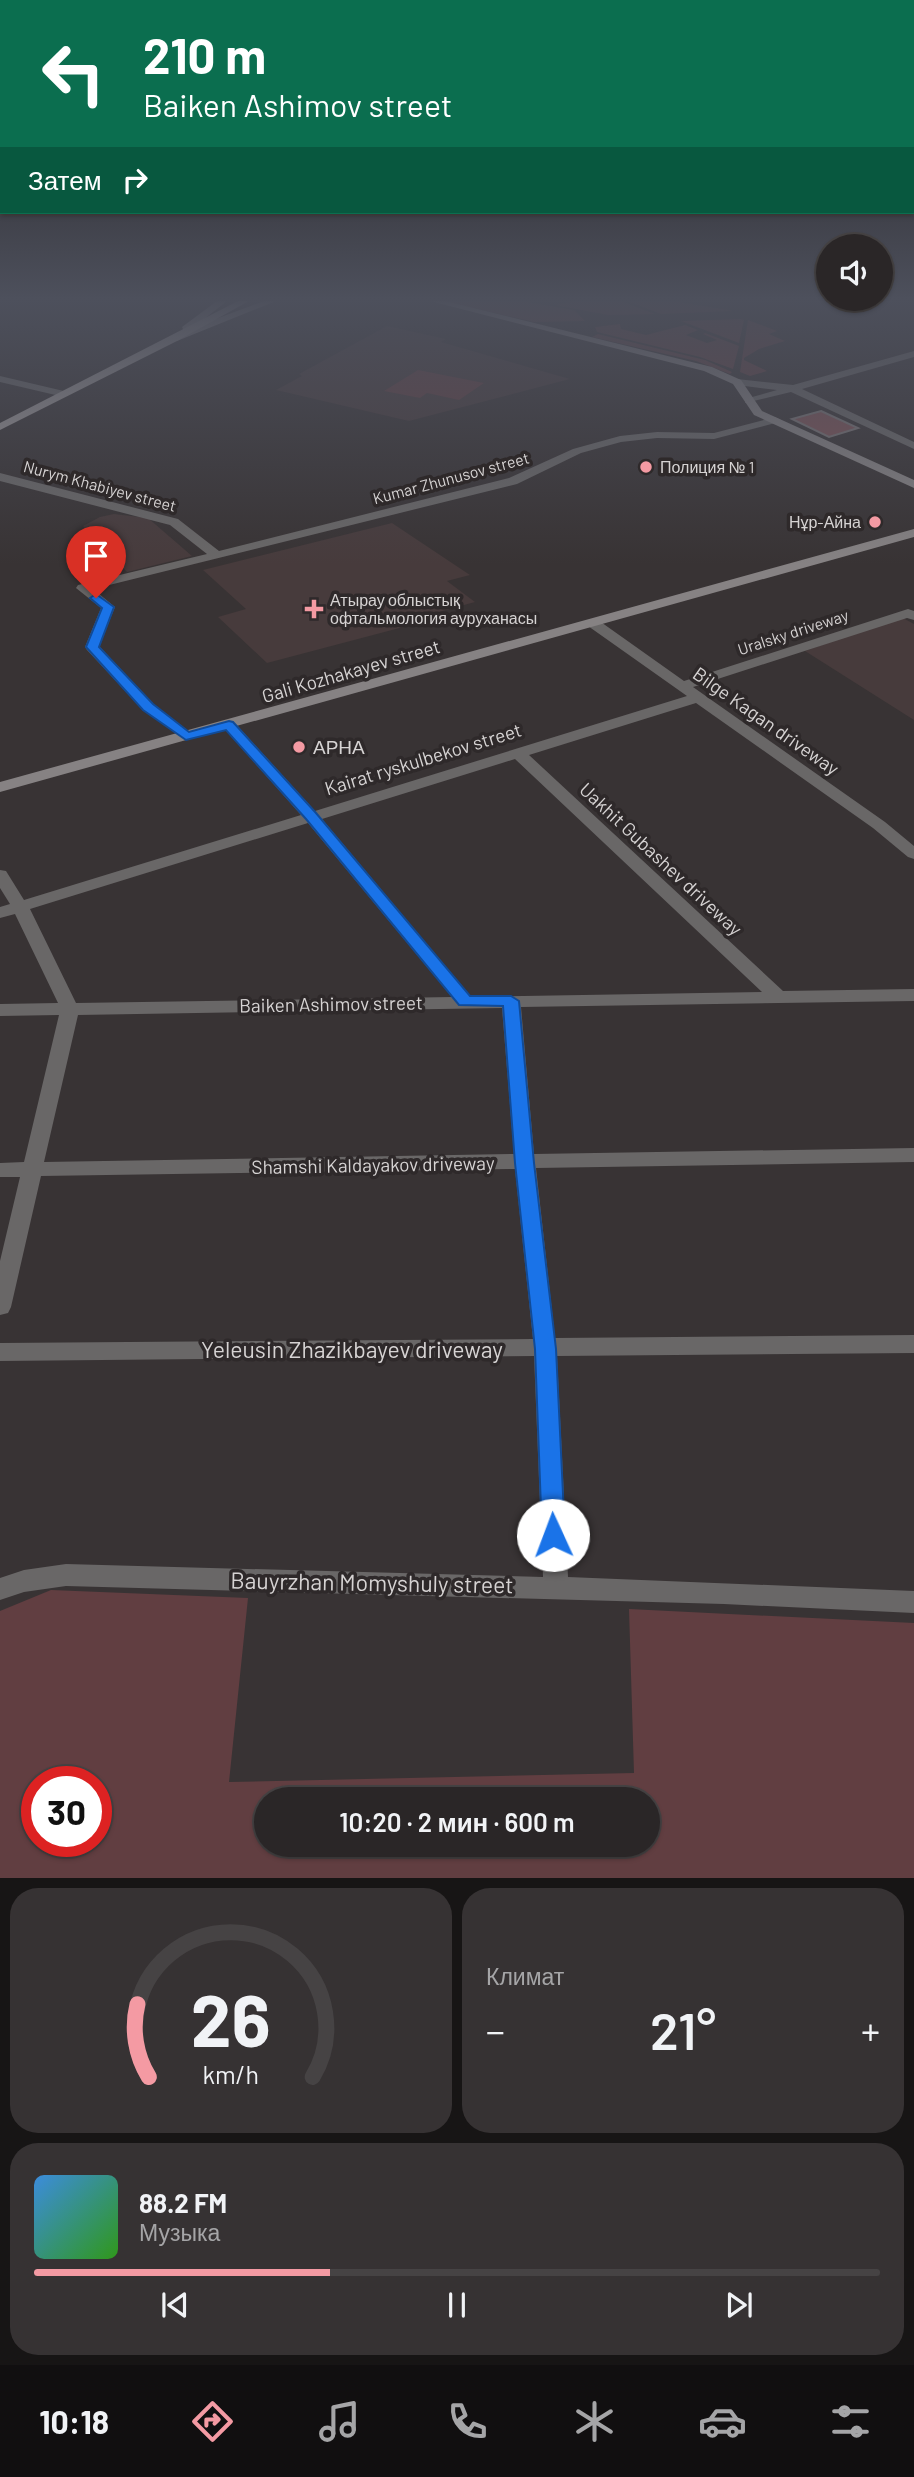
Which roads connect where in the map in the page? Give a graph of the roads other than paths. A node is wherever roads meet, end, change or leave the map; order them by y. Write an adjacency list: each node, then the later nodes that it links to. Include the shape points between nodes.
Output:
1 (41, 389): 6 (street)
2 (75, 389): 6 (main road)
3 (741, 389): 7 (street)
4 (789, 389): 7 (street)
5 (792, 389): 10 (street)
6 (64, 394): 9 (main road)
7 (749, 401): 8 (street, via 758,413)
8 (775, 420): 12 (street); 14 (street, Kumar Zhunusov street, via 713,436 620,439 578,451 513,481)
9 (0, 426)
10 (914, 446)
11 (0, 477): 14 (street, Nurym Khabiyev street, via 174,522)
12 (914, 484)
13 (914, 533): 16 (street, Gali Kozhakayev street)
14 (217, 555): 20 (street, via 83,588 108,607 92,647 148,707)
15 (914, 616): 17 (street, Uralsky driveway, via 908,613)
16 (593, 624): 17 (street, Bilge Kagan driveway); 19 (street, Gali Kozhakayev street)
17 (683, 686): 18 (street, Bilge Kagan driveway)
18 (698, 697): 21 (street, Kairat ryskulbekov street); 24 (street, Bilge Kagan driveway, via 879,825)
19 (229, 725): 20 (street, Gali Kozhakayev street); 23 (street)
20 (186, 736): 22 (street, Gali Kozhakayev street)
21 (517, 752): 23 (street, Kairat ryskulbekov street); 29 (street, Uakhit Gubashev driveway)
22 (0, 787)
23 (311, 816): 26 (street, Kairat ryskulbekov street); 30 (street)
24 (914, 855)
25 (0, 875): 26 (street)
26 (20, 907): 27 (street, Kairat ryskulbekov street); 32 (street)
27 (0, 913)
28 (914, 995): 29 (street, Baiken Ashimov street)
29 (777, 996): 31 (street, Baiken Ashimov street)
30 (465, 1001): 31 (street, Baiken Ashimov street); 32 (street, Baiken Ashimov street)
31 (511, 1001): 35 (street)
32 (70, 1009): 33 (street, Baiken Ashimov street); 36 (street)
33 (0, 1010)
34 (914, 1155): 35 (street, Shamshi Kaldayakov driveway)
35 (525, 1163): 36 (street, Shamshi Kaldayakov driveway); 40 (street)
36 (31, 1169): 37 (street, Shamshi Kaldayakov driveway); 38 (street)
37 (0, 1170)
38 (0, 1307)
39 (914, 1344): 40 (street, Yeleusin Zhazikbayev driveway)
40 (545, 1349): 41 (street, Yeleusin Zhazikbayev driveway); 42 (street)
41 (0, 1352)
42 (556, 1588): 43 (street, Bauyrzhan Momyshuly street, via 65,1575); 44 (street, Bauyrzhan Momyshuly street)
43 (0, 1589)
44 (914, 1602)

